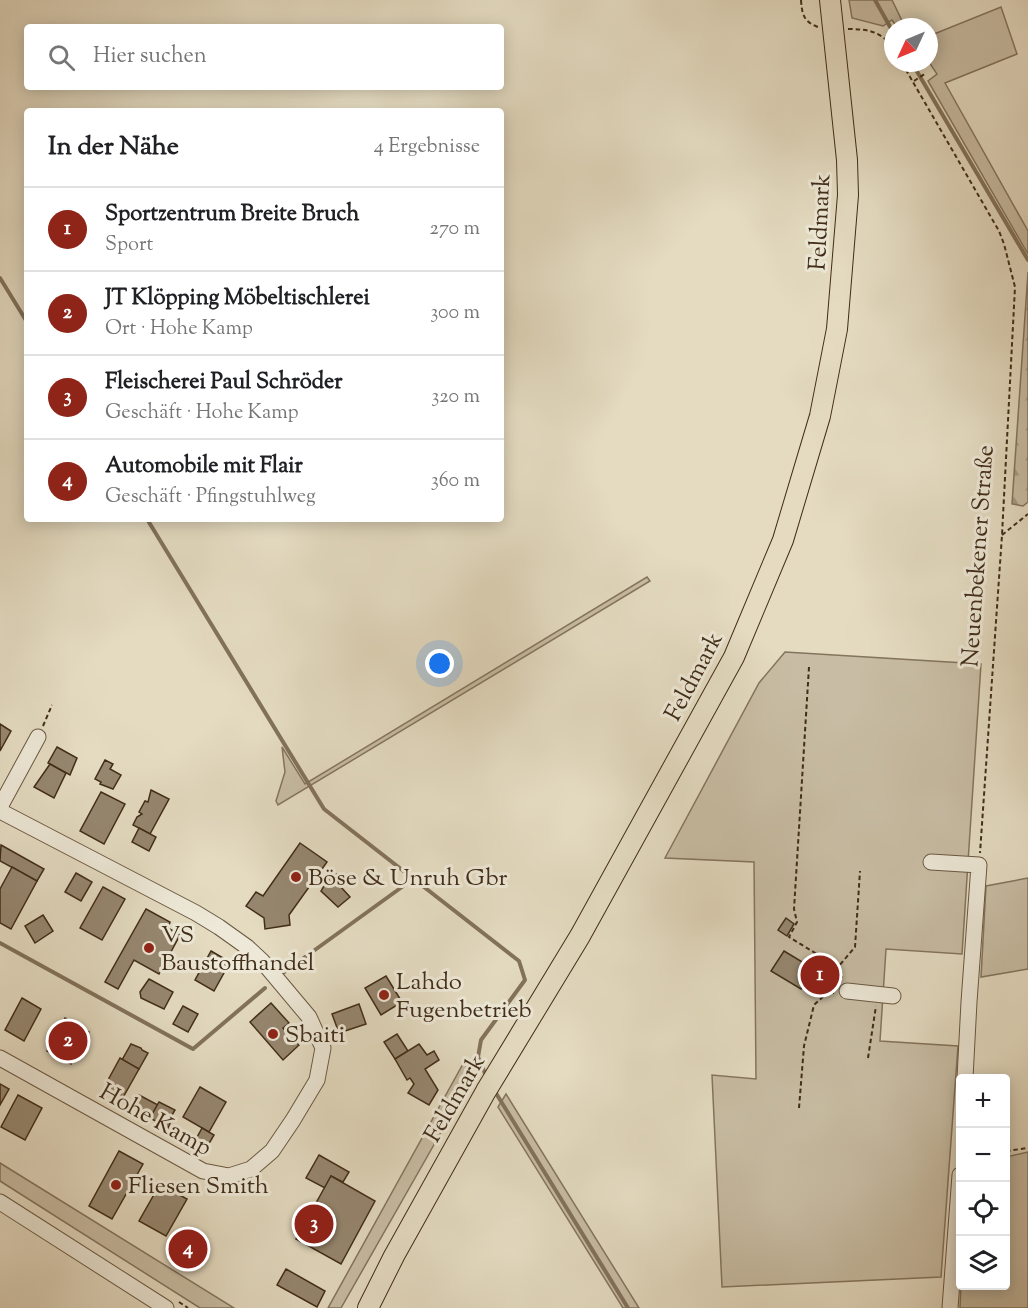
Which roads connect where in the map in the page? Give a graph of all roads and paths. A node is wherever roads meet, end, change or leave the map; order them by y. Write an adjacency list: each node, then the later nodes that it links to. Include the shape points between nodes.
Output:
1 (801, 0): 3 (path, via 802,14 808,23)
2 (830, 0): 3 (main road, Feldmark)
3 (834, 29): 4 (path, via 868,30); 29 (main road, Feldmark, via 848,195 837,329 820,417 783,540 734,657 580,936 490,1084)
4 (884, 38)
5 (908, 72): 7 (path, Neuenbekener Straße)
6 (926, 73): 7 (path)
7 (914, 81): 9 (path, Neuenbekener Straße, via 999,231 1015,287)
8 (1028, 514): 9 (path)
9 (1002, 535): 15 (path, Neuenbekener Straße)
10 (809, 667): 17 (path, via 794,909 797,922 789,937)
11 (52, 705): 12 (path)
12 (38, 737): 13 (street)
13 (0, 809): 20 (street, Hohe Kamp, via 196,913 247,947 309,1017 323,1048 317,1080 272,1151 251,1169 229,1176 203,1171)
14 (931, 862): 15 (street)
15 (979, 865): 22 (street)
16 (860, 871): 17 (path, via 855,947)
17 (838, 967): 18 (path)
18 (847, 991): 19 (street); 23 (path, via 827,993 814,1005 804,1046)
19 (885, 995): 21 (path)
20 (0, 1058)
21 (868, 1059)
22 (965, 1074)
23 (799, 1108)
24 (1028, 1148): 25 (path)
25 (1010, 1150)
26 (959, 1182): 30 (street)
27 (0, 1202): 28 (street)
28 (166, 1308)
29 (368, 1308)
30 (950, 1308)

